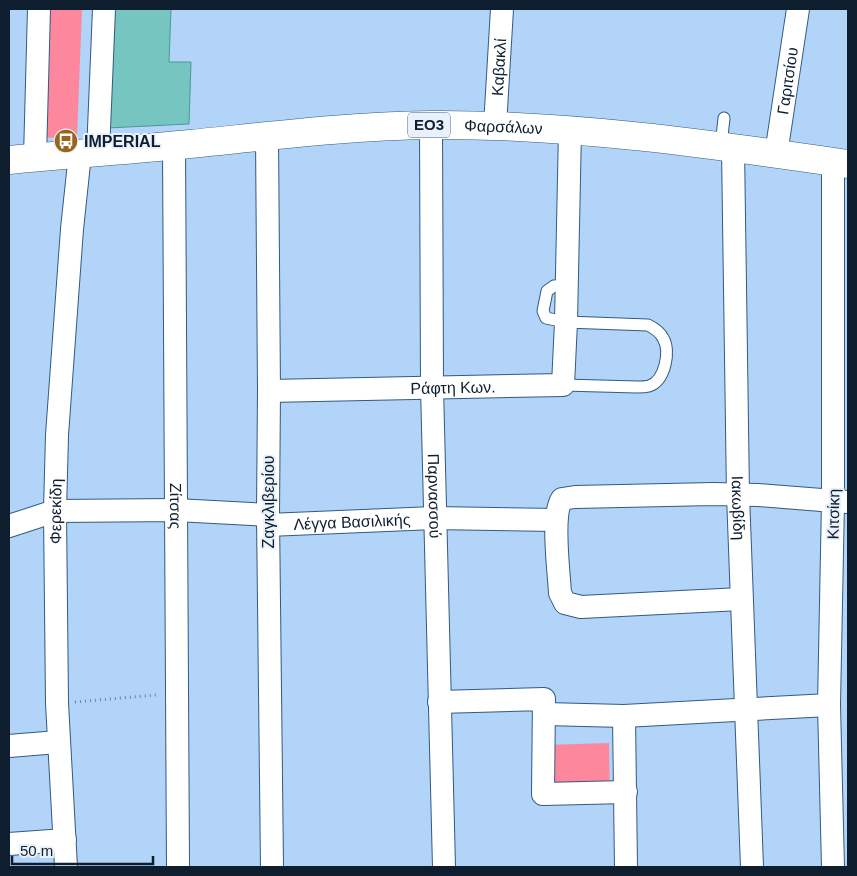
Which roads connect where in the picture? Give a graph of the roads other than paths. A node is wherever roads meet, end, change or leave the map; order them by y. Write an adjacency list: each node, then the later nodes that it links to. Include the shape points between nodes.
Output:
1 (39, 9): 14 (street)
2 (104, 9): 12 (street, Φερεκίδη)
3 (502, 9): 7 (street, Καβακλί)
4 (798, 9): 13 (street, Γαριτσίου)
5 (724, 118): 11 (lane)
6 (431, 125): 7 (main road, Φαρσάλων / ΕΟ3); 9 (main road, Φαρσάλων / ΕΟ3, via 357,127); 19 (street, Παρνασσού)
7 (495, 126): 8 (main road, Φαρσάλων / ΕΟ3)
8 (570, 130): 11 (main road, Φαρσάλων / ΕΟ3); 17 (street)
9 (267, 136): 10 (main road, Φαρσάλων / ΕΟ3); 20 (street, Ζαγκλιβερίου)
10 (174, 146): 12 (main road, Φαρσάλων / ΕΟ3); 23 (street, Ζίτσας)
11 (727, 147): 13 (main road, Φαρσάλων / ΕΟ3); 21 (street, Ιακωβίδη)
12 (89, 153): 14 (main road, Φαρσάλων / ΕΟ3); 25 (street, Φερεκίδη, via 72,229 57,435)
13 (776, 154): 16 (main road, Φαρσάλων / ΕΟ3)
14 (35, 157): 15 (main road, Φαρσάλων / ΕΟ3)
15 (9, 160)
16 (840, 163): 22 (street, Κιτσίκη)
17 (566, 322): 18 (street); 18 (lane, Ράφτη Κων., via 648,325 664,339 667,359 656,382 648,386)
18 (563, 385): 19 (street, Ράφτη Κων.)
19 (432, 387): 20 (street, Ράφτη Κων.); 26 (street, Παρνασσού)
20 (269, 391): 27 (street, Ζαγκλιβερίου)
21 (738, 495): 22 (street, Λέγγα Βασιλικής); 24 (street, Λέγγα Βασιλικής, via 575,497); 29 (street, Ιακωβίδη)
22 (841, 501): 30 (street, Κιτσίκη)
23 (176, 510): 25 (street, Λέγγα Βασιλικής); 27 (street, Λέγγα Βασιλικής); 42 (street, Ζίτσας)
24 (559, 510): 26 (street, Λέγγα Βασιλικής, via 462,520); 29 (street, via 560,593 569,605)
25 (55, 511): 28 (street, Λέγγα Βασιλικής); 36 (street, Φερεκίδη)
26 (434, 518): 27 (street, Λέγγα Βασιλικής); 31 (street, Παρνασσού)
27 (268, 520): 43 (street, Ζαγκλιβερίου)
28 (9, 526)
29 (742, 599): 33 (street, Ιακωβίδη)
30 (839, 666): 32 (street, Κιτσίκη)
31 (439, 702): 34 (street, via 544,699); 44 (street, Παρνασσού)
32 (829, 704): 33 (street); 47 (street, Κιτσίκη)
33 (746, 708): 35 (street); 46 (street, Ιακωβίδη)
34 (545, 714): 35 (street); 38 (street, via 543,794)
35 (624, 716): 38 (street)
36 (58, 742): 37 (street); 39 (street, Φερεκίδη)
37 (9, 746)
38 (626, 792): 45 (street)
39 (65, 840): 40 (street); 41 (street, Φερεκίδη)
40 (9, 844)
41 (66, 867)
42 (178, 867)
43 (272, 867)
44 (444, 867)
45 (626, 867)
46 (752, 867)
47 (833, 867)

